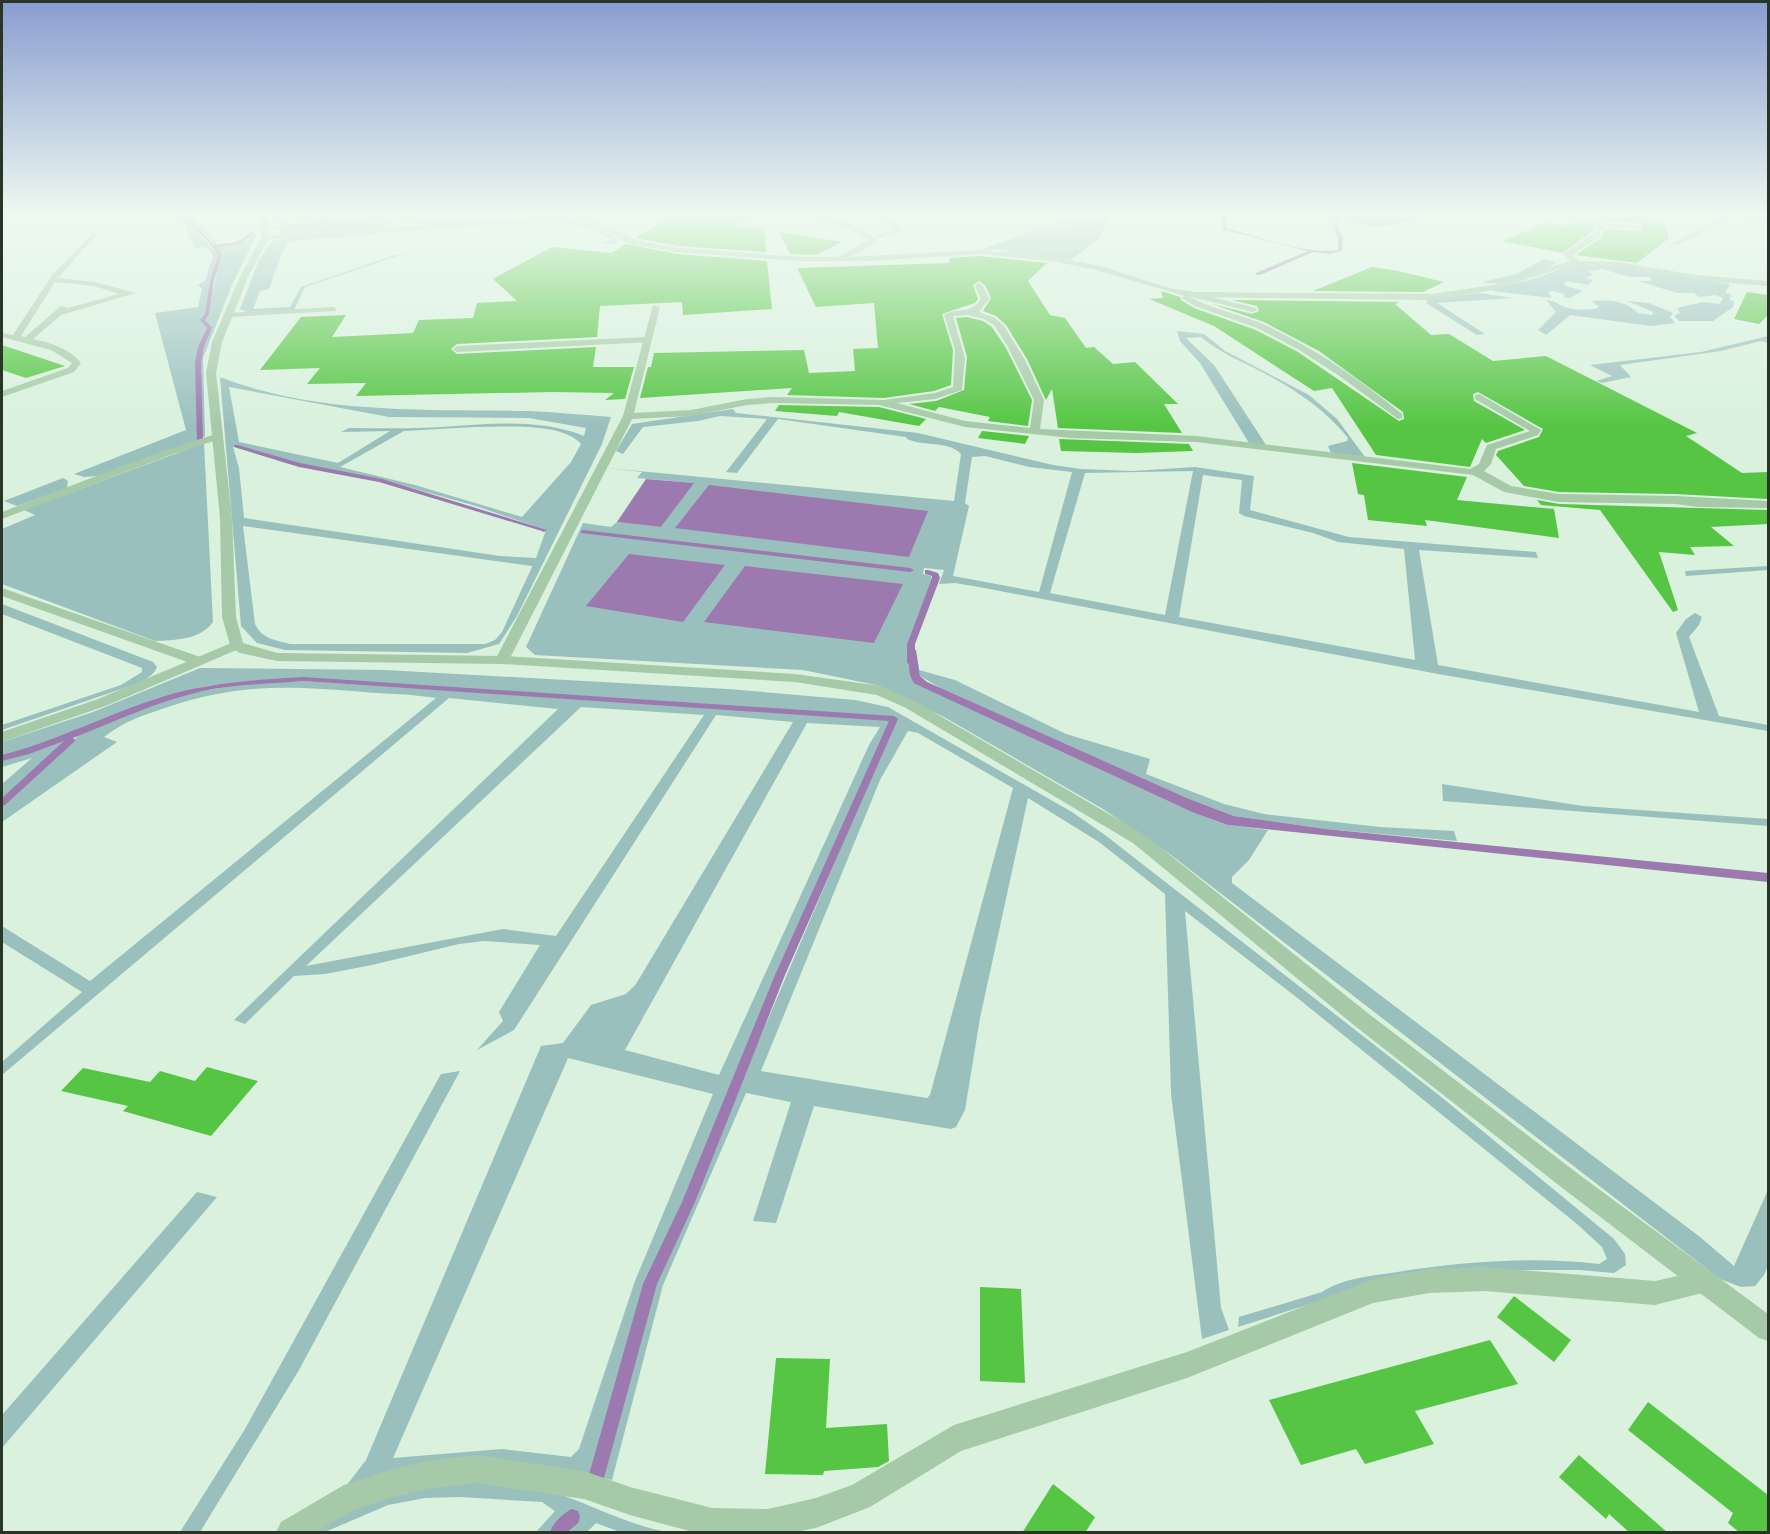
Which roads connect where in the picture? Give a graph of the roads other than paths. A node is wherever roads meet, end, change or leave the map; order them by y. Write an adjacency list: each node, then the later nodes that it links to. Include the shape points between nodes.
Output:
1 (50, 285): 17 (lane)
2 (97, 285): 13 (lane, via 128,293)
3 (242, 285): 15 (street)
4 (1152, 285): 7 (street)
5 (1502, 285): 8 (street, via 1443,297 1416,298)
6 (979, 286): 14 (street, via 985,299)
7 (1183, 294): 8 (street); 25 (street, via 1189,300 1238,316 1329,363)
8 (1195, 295): 12 (lane)
9 (73, 300): 13 (lane)
10 (656, 307): 18 (street)
11 (333, 309): 15 (lane)
12 (1253, 310)
13 (58, 313): 17 (lane)
14 (970, 313): 23 (street, via 948,315 962,357 955,391); 26 (street, via 999,323 1014,349 1039,401)
15 (229, 315): 27 (street, via 217,342 211,374)
16 (2, 335): 17 (lane)
17 (20, 339): 19 (lane); 21 (lane, via 65,352 77,363 71,370)
18 (648, 340): 20 (lane); 24 (street)
19 (2, 344)
20 (457, 349)
21 (2, 394)
22 (1479, 397): 28 (street, via 1536,430 1491,447 1487,464)
23 (879, 402): 24 (street, via 764,401); 26 (street, via 965,424)
24 (628, 416): 33 (street)
25 (1398, 416)
26 (1034, 432): 28 (street, via 1196,439)
27 (216, 437): 30 (lane); 32 (street, via 226,518 229,617)
28 (1475, 471): 29 (street, via 1508,489 1559,498)
29 (1768, 505)
30 (2, 516)
31 (2, 592): 34 (lane)
32 (236, 645): 33 (street, via 277,657); 34 (street)
33 (502, 660): 36 (street, via 795,678 881,691 911,705 1139,840 1362,1020)
34 (198, 661): 35 (street, via 103,702)
35 (2, 736)
36 (1705, 1282): 37 (street); 38 (street, via 1655,1293 1485,1279 1429,1281 1373,1292 1187,1365 954,1438 860,1497 768,1524 712,1524 584,1485 477,1469 421,1476 344,1499)
37 (1768, 1329)
38 (291, 1533)

